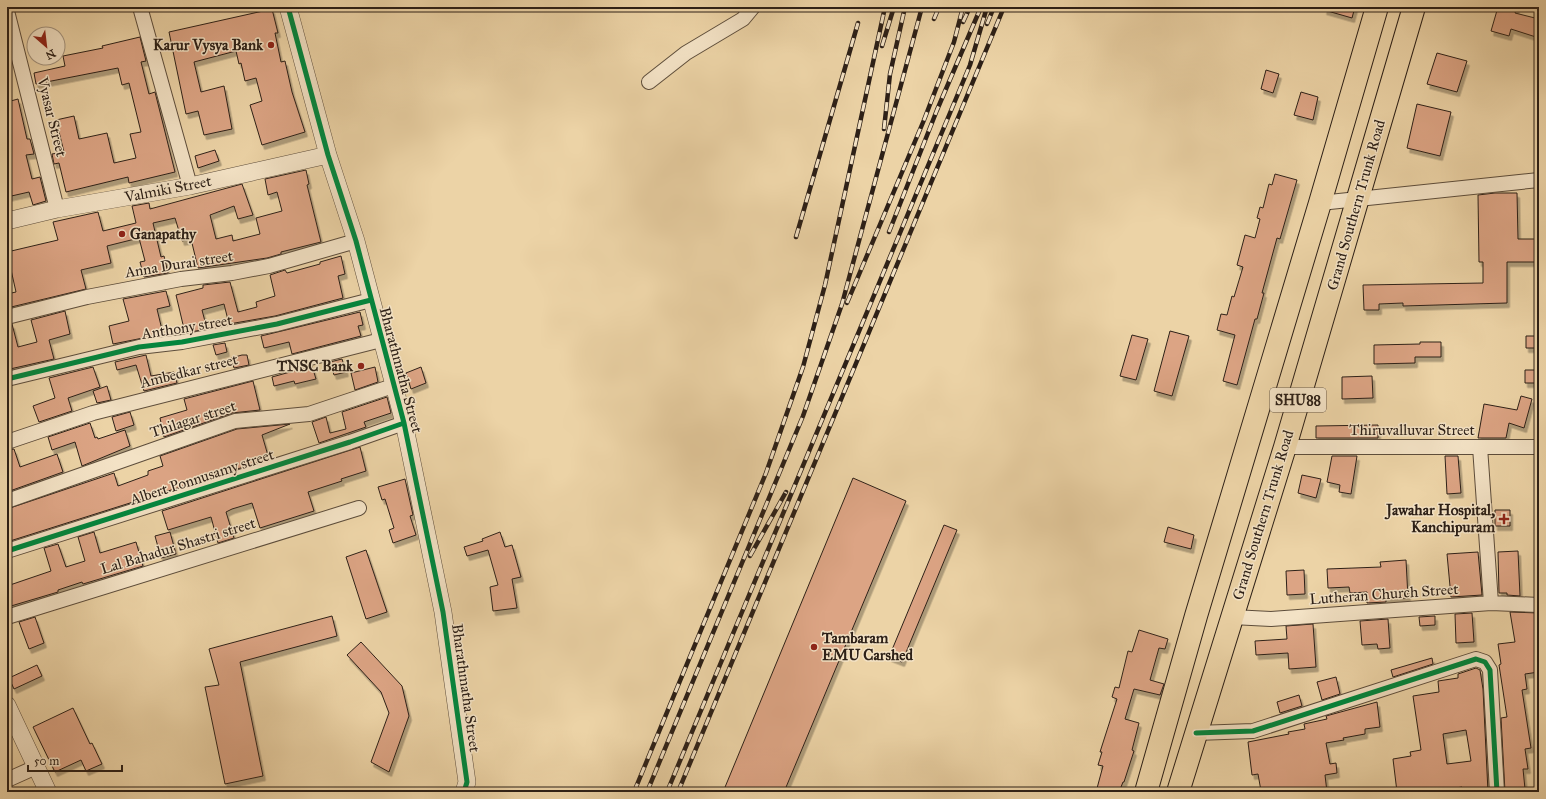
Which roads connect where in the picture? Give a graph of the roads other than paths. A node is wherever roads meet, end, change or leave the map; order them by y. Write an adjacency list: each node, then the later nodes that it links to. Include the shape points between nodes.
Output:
1 (140, 7): 10 (street)
2 (288, 7): 8 (street, Bharathmatha Street)
3 (753, 7): 7 (street, via 744,19 686,53)
4 (1377, 7): 12 (main road, SHU88)
5 (1414, 7): 11 (main road, Grand Southern Trunk Road / SHU88)
6 (7, 11): 13 (street, Vyasar Street)
7 (649, 82)
8 (328, 155): 10 (street, Valmiki Street); 15 (street, Bharathmatha Street)
9 (1539, 180): 11 (street)
10 (190, 186): 13 (street, Valmiki Street)
11 (1359, 198): 12 (street); 23 (main road, Grand Southern Trunk Road / SHU88)
12 (1320, 203): 39 (main road, SHU88)
13 (57, 209): 14 (street, Valmiki Street)
14 (7, 221)
15 (356, 241): 16 (street, Bharathmatha Street); 17 (street, Anna Durai street, via 269,266 87,296)
16 (371, 300): 18 (street, Bharathmatha Street); 19 (street, Anthony street, via 277,324 182,342 140,347)
17 (7, 317)
18 (381, 340): 20 (street, Bharathmatha Street); 22 (street, Ambedkar street, via 93,413)
19 (7, 379)
20 (393, 386): 21 (street, Bharathmatha Street); 26 (street, Thilagar street, via 309,414 235,421)
21 (404, 423): 28 (street, Albert Ponnusamy street); 38 (street, Bharathmatha Street, via 443,612 466,782)
22 (7, 442)
23 (1285, 447): 24 (street, Thiruvalluvar Street); 32 (main road, Grand Southern Trunk Road / SHU88)
24 (1480, 447): 25 (street, Thiruvalluvar Street); 29 (street)
25 (1539, 447)
26 (7, 501)
27 (359, 508): 31 (street, Lal Bahadur Shastri street)
28 (7, 551)
29 (1491, 603): 30 (street, Lutheran Church Street); 32 (street, Lutheran Church Street, via 1271,619)
30 (1539, 604)
31 (7, 617)
32 (1232, 617): 34 (main road, Grand Southern Trunk Road / SHU88)
33 (7, 705): 35 (street)
34 (1196, 733): 40 (main road, Grand Southern Trunk Road / SHU88); 41 (street, via 1253,731 1476,659 1485,662 1490,670)
35 (36, 767): 36 (street); 37 (street)
36 (7, 780)
37 (48, 792)
38 (464, 792)
39 (1146, 792)
40 (1178, 792)
41 (1497, 792)

